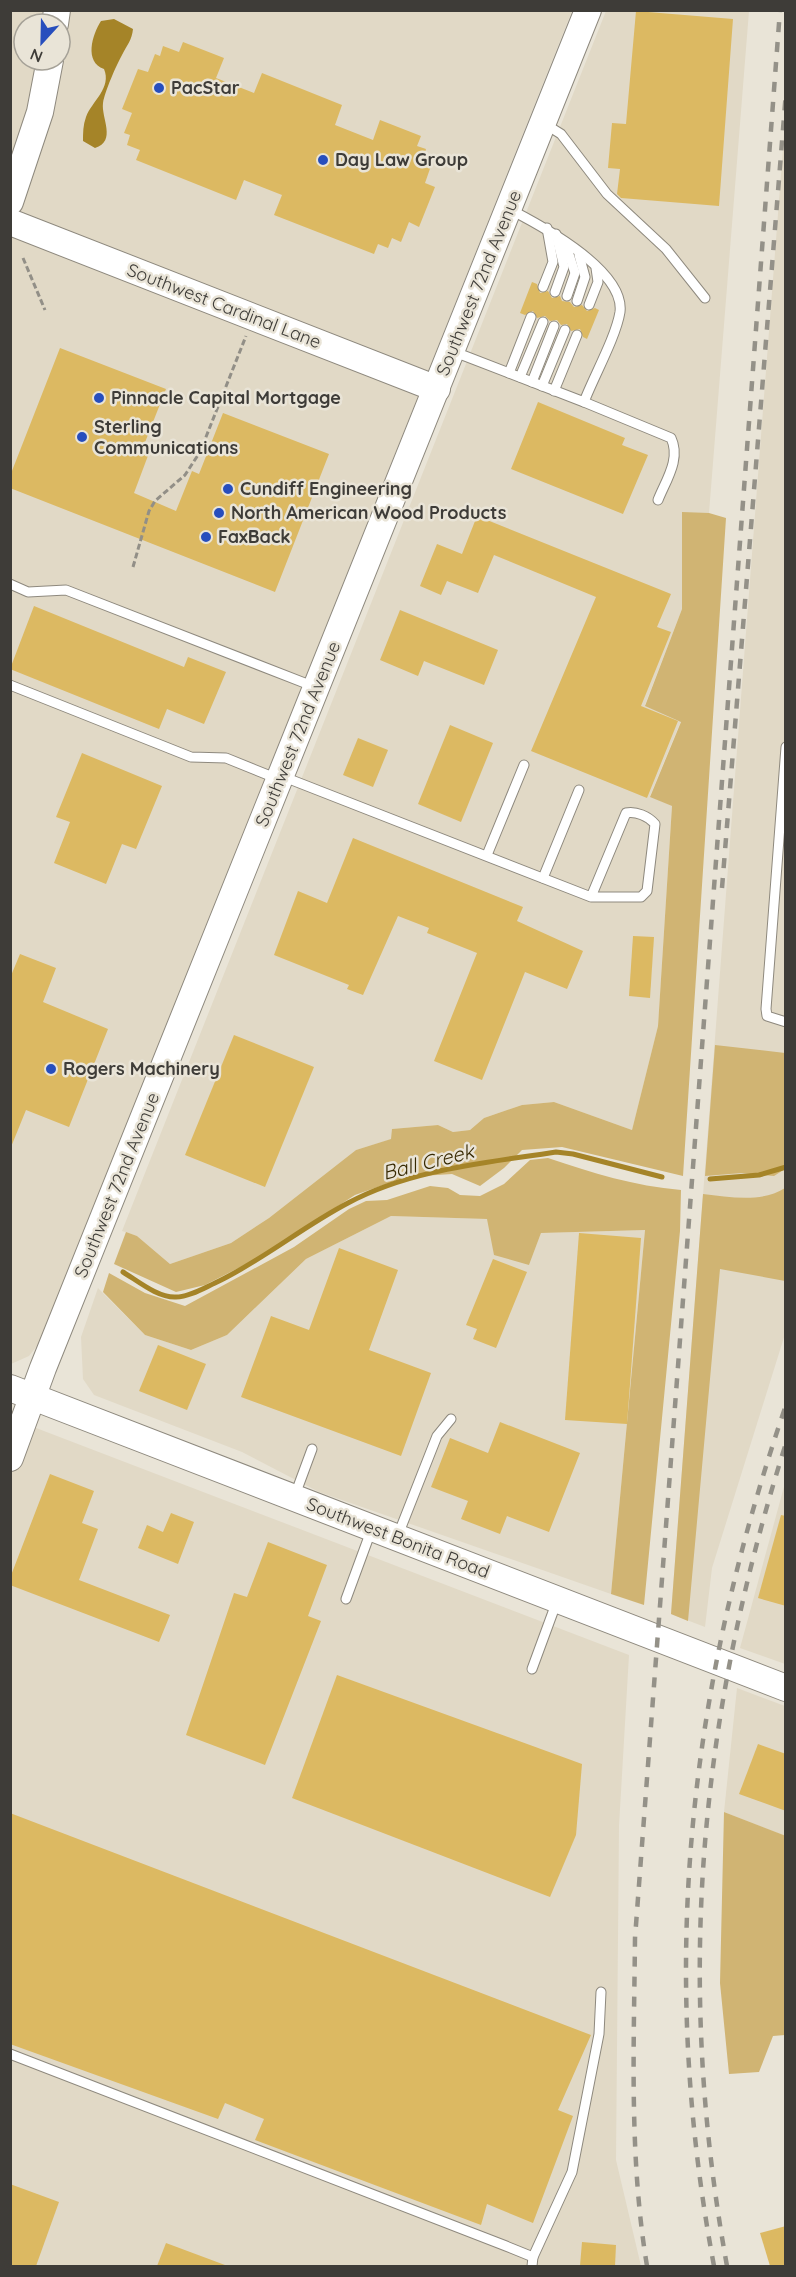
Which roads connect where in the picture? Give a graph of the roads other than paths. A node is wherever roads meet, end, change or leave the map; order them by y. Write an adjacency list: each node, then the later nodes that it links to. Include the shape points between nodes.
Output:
1 (588, 10): 3 (main road, Southwest 72nd Avenue)
2 (48, 72): 4 (main road, via 40,112)
3 (543, 123): 5 (main road, Southwest 72nd Avenue); 15 (lane, via 561,134 607,194 666,249)
4 (10, 202)
5 (509, 209): 7 (lane); 23 (main road, Southwest 72nd Avenue)
6 (10, 222): 28 (main road, Southwest Cardinal Lane)
7 (547, 228): 8 (lane); 12 (lane, via 553,262)
8 (556, 234): 9 (lane); 13 (lane, via 564,267)
9 (566, 242): 10 (lane); 14 (lane, via 574,273)
10 (578, 253): 11 (lane); 16 (lane, via 585,277)
11 (596, 268): 17 (lane, via 598,282); 30 (lane, via 616,291 620,312)
12 (543, 287)
13 (555, 292)
14 (567, 296)
15 (705, 298)
16 (577, 301)
17 (589, 305)
18 (531, 317): 24 (lane)
19 (543, 322): 25 (lane)
20 (554, 326): 26 (lane)
21 (565, 330): 27 (lane)
22 (577, 335): 29 (lane)
23 (452, 351): 24 (lane); 28 (main road, Southwest 72nd Avenue)
24 (508, 373): 25 (lane)
25 (520, 377): 26 (lane)
26 (532, 382): 27 (lane)
27 (542, 386): 29 (lane)
28 (437, 389): 34 (main road, Southwest 72nd Avenue)
29 (554, 391): 30 (lane)
30 (584, 402): 31 (lane, via 671,438 676,453)
31 (658, 500)
32 (10, 584): 34 (lane, via 28,592 66,590)
33 (10, 685): 37 (lane, via 191,757 226,758)
34 (317, 688): 37 (main road, Southwest 72nd Avenue)
35 (786, 747): 42 (lane, via 766,1009 766,1016)
36 (524, 765): 39 (lane)
37 (281, 778): 39 (lane); 43 (main road, Southwest 72nd Avenue)
38 (579, 790): 40 (lane)
39 (487, 855): 40 (lane)
40 (543, 878): 41 (lane)
41 (591, 897): 41 (lane, via 641,897 647,891 655,824 650,818 626,813)
42 (786, 1022)
43 (22, 1393): 46 (main road, Southwest 72nd Avenue); 47 (main road, Southwest Bonita Road)
44 (451, 1419): 49 (lane, via 437,1436)
45 (312, 1449): 47 (lane)
46 (10, 1458)
47 (294, 1498): 48 (main road, Southwest Bonita Road)
48 (372, 1528): 49 (main road, Southwest Bonita Road); 50 (lane)
49 (398, 1538): 51 (main road, Southwest Bonita Road)
50 (345, 1599)
51 (558, 1600): 52 (lane); 53 (main road, Southwest Bonita Road)
52 (532, 1669)
53 (786, 1688)
54 (602, 1992): 56 (lane, via 599,2034 572,2172)
55 (10, 2054): 56 (lane)
56 (532, 2262)

